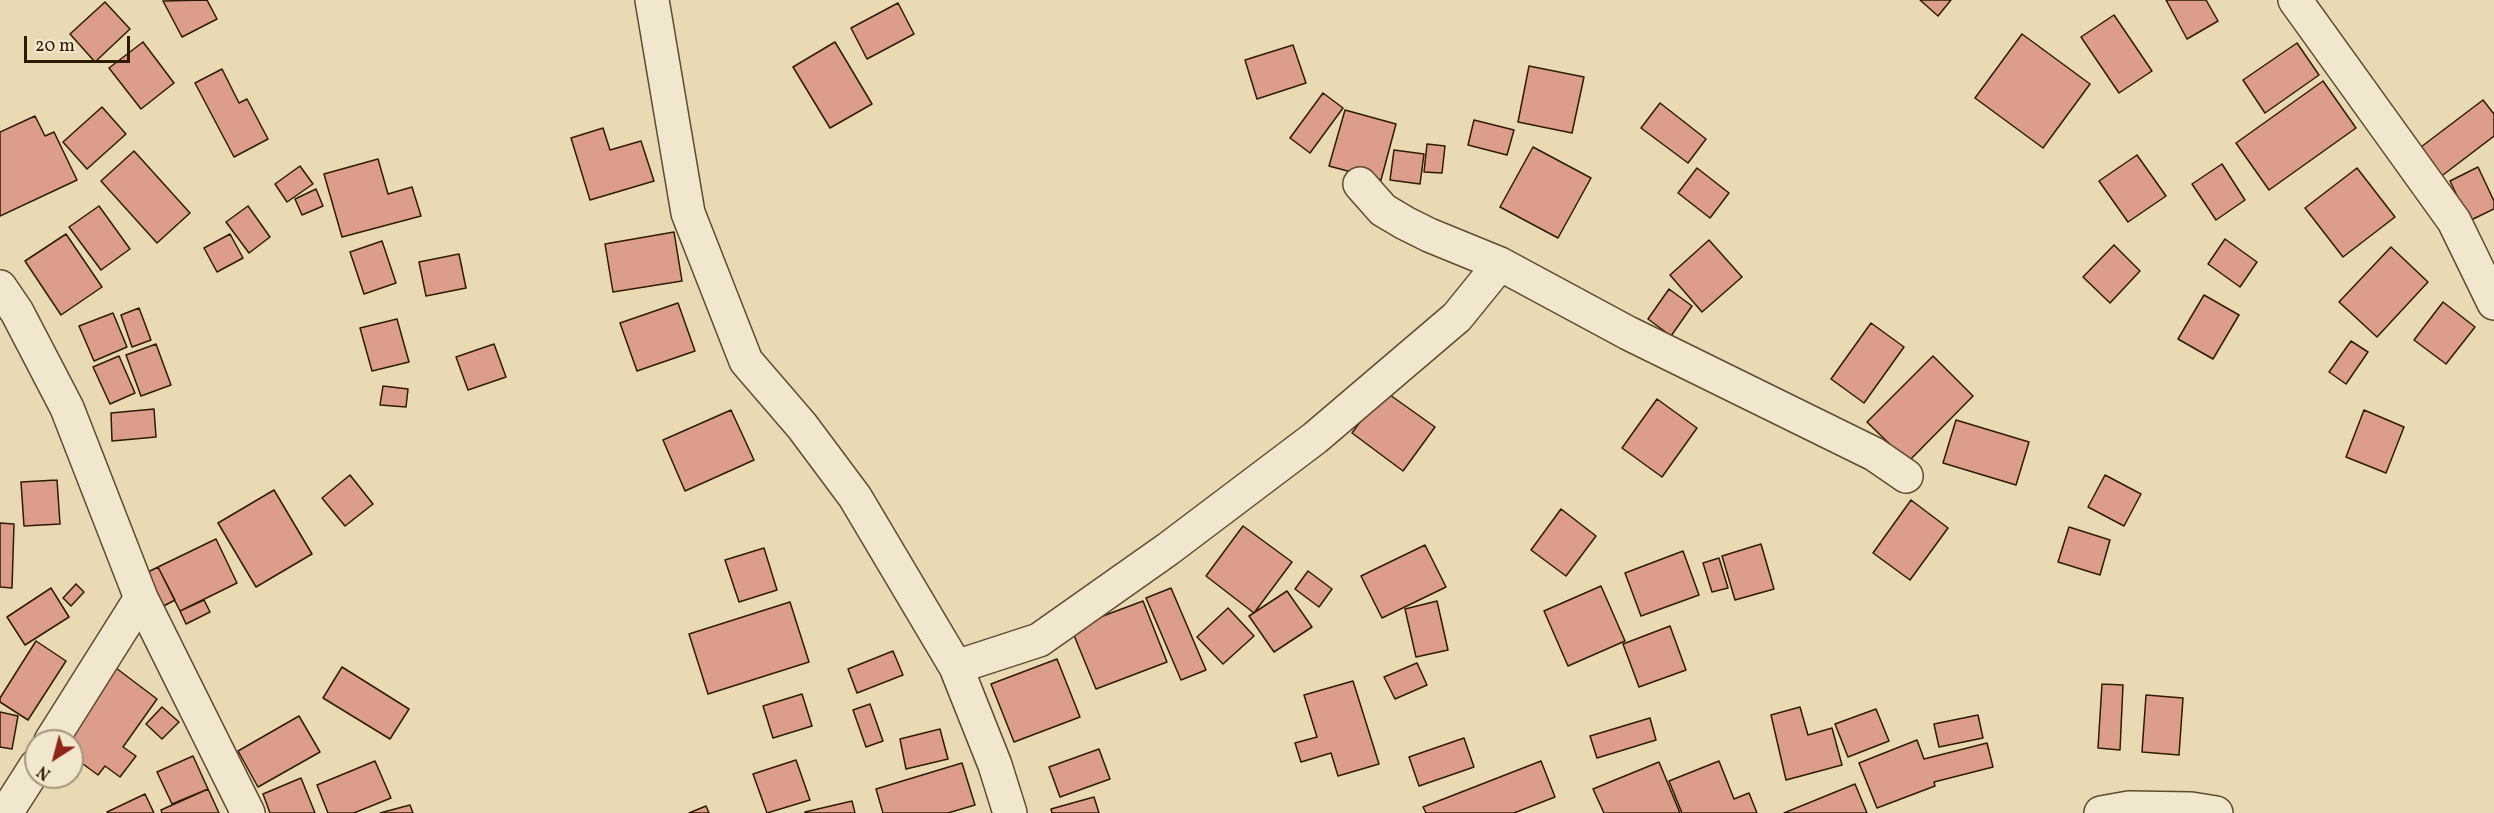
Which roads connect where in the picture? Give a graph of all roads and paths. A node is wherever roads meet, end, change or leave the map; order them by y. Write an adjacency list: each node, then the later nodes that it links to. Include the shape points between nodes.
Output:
1 (652, 0): 9 (street, via 688,213 746,361 802,426 855,497)
2 (2295, 0): 5 (street, via 2454,221)
3 (1360, 184): 4 (street, via 1383,210 1405,223)
4 (1500, 264): 7 (street, via 1628,333 1874,454); 9 (street, via 1448,324 1315,438 1168,549 1039,640)
5 (2494, 303)
6 (6, 306): 8 (street, via 67,408)
7 (1906, 476)
8 (141, 598): 10 (street); 13 (street)
9 (956, 667): 14 (street)
10 (59, 729)
11 (24, 785): 12 (street)
12 (6, 813)
13 (248, 813)
14 (1010, 813)
15 (2101, 813): 16 (street, via 2129,808)
16 (2216, 813)

